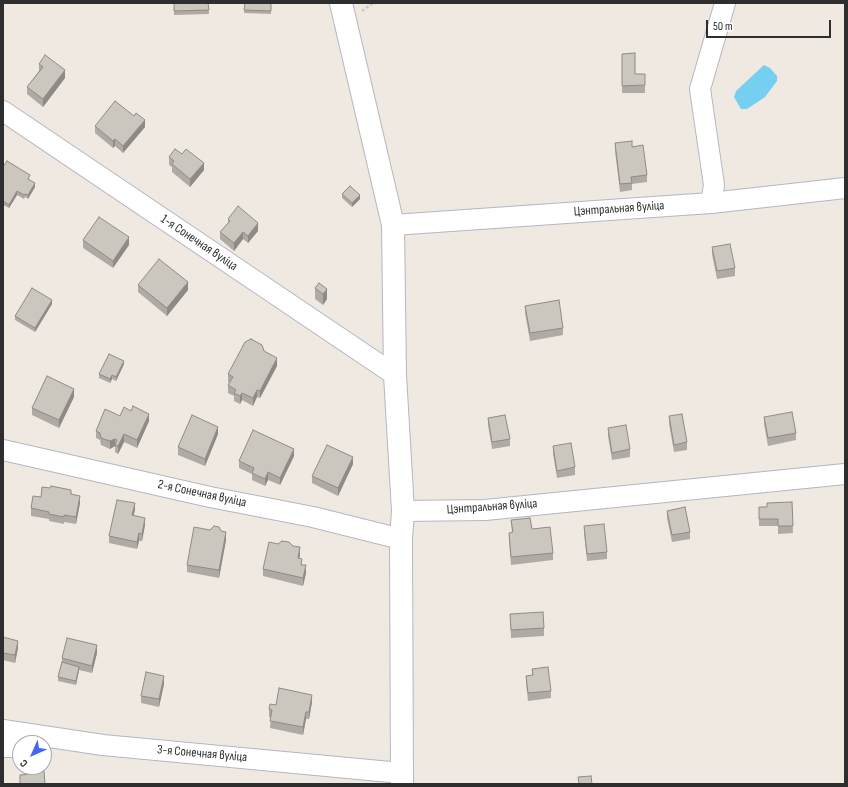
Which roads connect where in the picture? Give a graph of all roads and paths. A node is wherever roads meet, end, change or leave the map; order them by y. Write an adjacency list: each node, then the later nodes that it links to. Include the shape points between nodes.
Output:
1 (341, 3): 6 (street)
2 (725, 3): 5 (street, via 700,89 714,185)
3 (4, 112): 7 (street, 1-я Сонечная вуліца)
4 (845, 188): 5 (street, Цэнтральная вуліца)
5 (711, 202): 6 (street, Цэнтральная вуліца)
6 (393, 226): 7 (street)
7 (395, 375): 10 (street)
8 (3, 450): 11 (street, 2-я Сонечная вуліца, via 210,497 313,517)
9 (845, 474): 10 (street, Цэнтральная вуліца, via 485,510)
10 (402, 511): 11 (street)
11 (401, 539): 15 (street)
12 (3, 730): 13 (street, 3-я Сонечная вуліца)
13 (103, 745): 14 (street); 15 (street, 3-я Сонечная вуліца)
14 (52, 746)
15 (402, 778)

